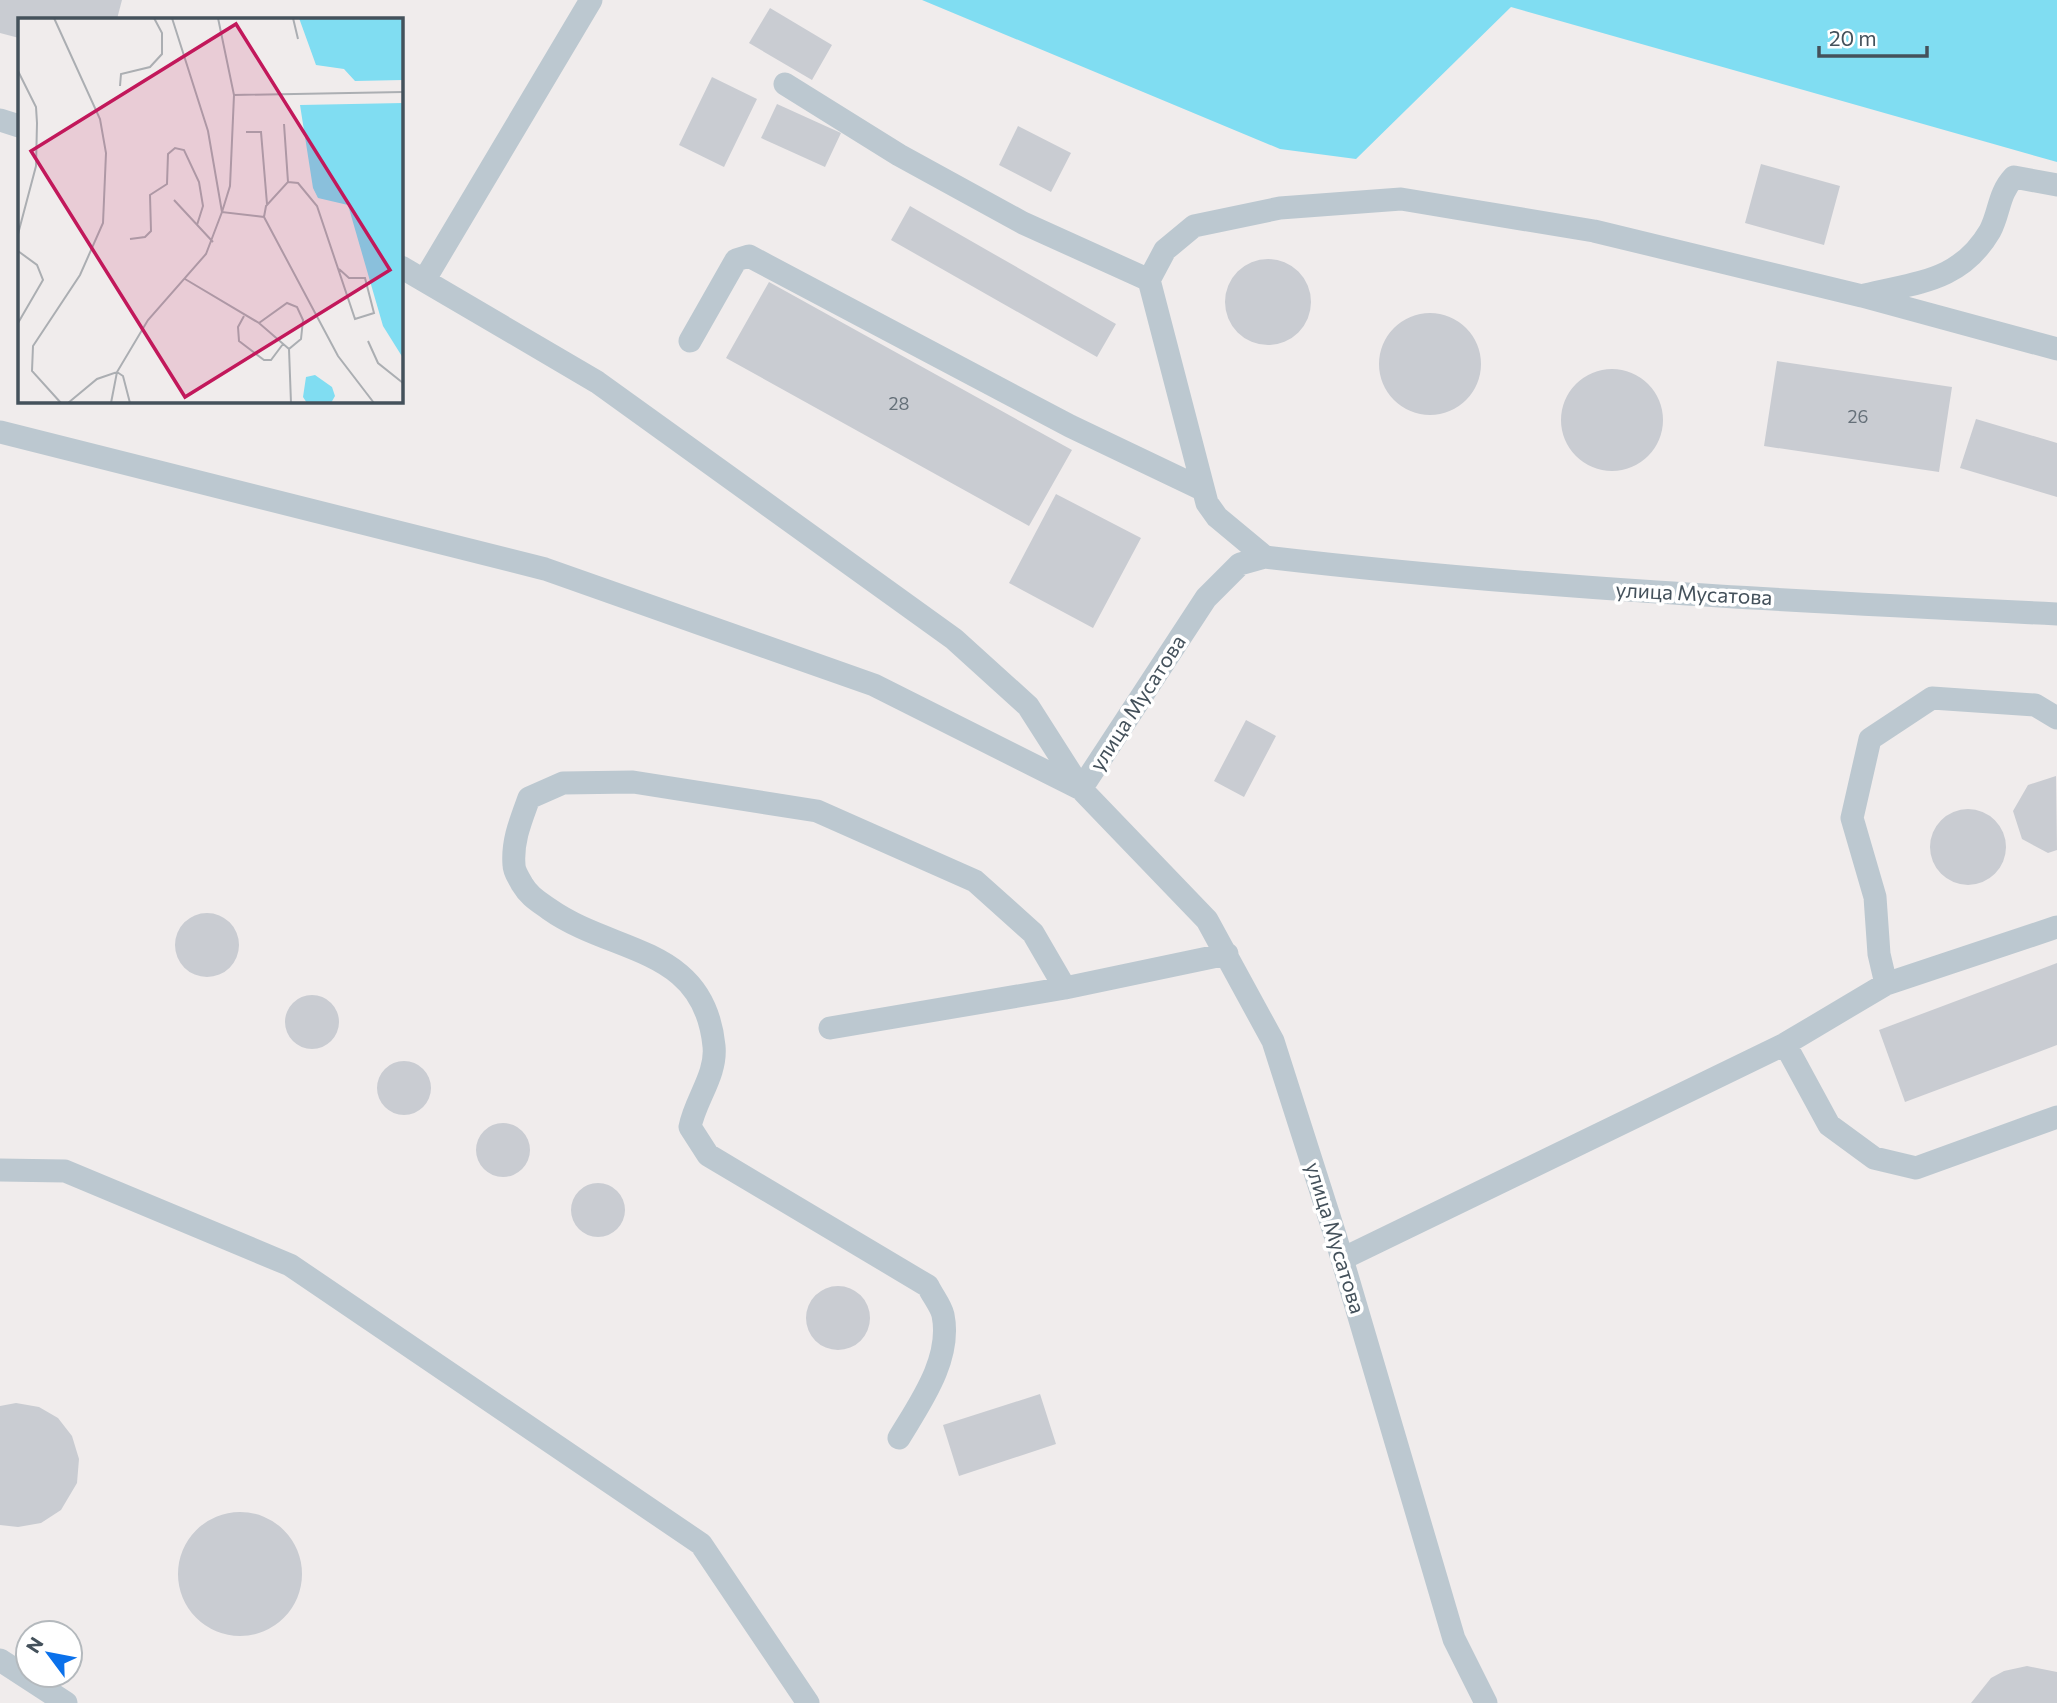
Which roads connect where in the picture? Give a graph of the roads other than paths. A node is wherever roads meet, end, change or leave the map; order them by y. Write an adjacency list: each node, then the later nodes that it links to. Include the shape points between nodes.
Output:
1 (591, 0): 7 (lane)
2 (785, 84): 8 (lane, via 899,155 1023,223)
3 (0, 120): 4 (lane)
4 (18, 126)
5 (2057, 185): 9 (lane, via 2014,177 2004,188 1992,227 1975,254 1950,274)
6 (402, 268): 7 (lane)
7 (425, 279): 17 (lane, via 597,382 954,639 1028,706)
8 (1149, 280): 9 (lane, via 1165,250 1194,226 1280,208 1401,199 1594,231); 13 (lane)
9 (1862, 296): 11 (lane)
10 (690, 341): 13 (lane, via 736,260 749,256 1070,426)
11 (2057, 349)
12 (0, 432): 17 (lane, via 545,569 874,685)
13 (1202, 489): 14 (lane, via 1217,517)
14 (1265, 557): 15 (lane, улица Мусатова, via 1433,577 1583,588); 17 (lane, улица Мусатова, via 1240,564 1206,598)
15 (2057, 614)
16 (2057, 718): 20 (lane, via 2035,705 1932,698 1870,739 1852,818 1875,897)
17 (1081, 789): 19 (lane, улица Мусатова, via 1207,920)
18 (2057, 927): 20 (lane)
19 (1227, 954): 21 (lane); 26 (lane, улица Мусатова, via 1273,1041)
20 (1886, 984): 23 (lane)
21 (1065, 988): 22 (lane); 27 (lane, via 1032,933 975,881 817,811 633,782 563,783 529,798 517,830 513,868 528,894 573,926 658,957 689,984 709,1014 715,1050 690,1127 708,1155 928,1286 943,1314 944,1342 932,1382)
22 (830, 1028)
23 (1785, 1044): 24 (lane, via 1829,1125 1874,1158 1916,1168); 26 (lane)
24 (2057, 1117)
25 (0, 1170): 30 (lane, via 65,1171 290,1265 701,1544)
26 (1342, 1259): 31 (lane, улица Мусатова, via 1454,1639)
27 (899, 1438)
28 (0, 1660): 29 (lane)
29 (66, 1703)
30 (808, 1703)
31 (1486, 1703)

